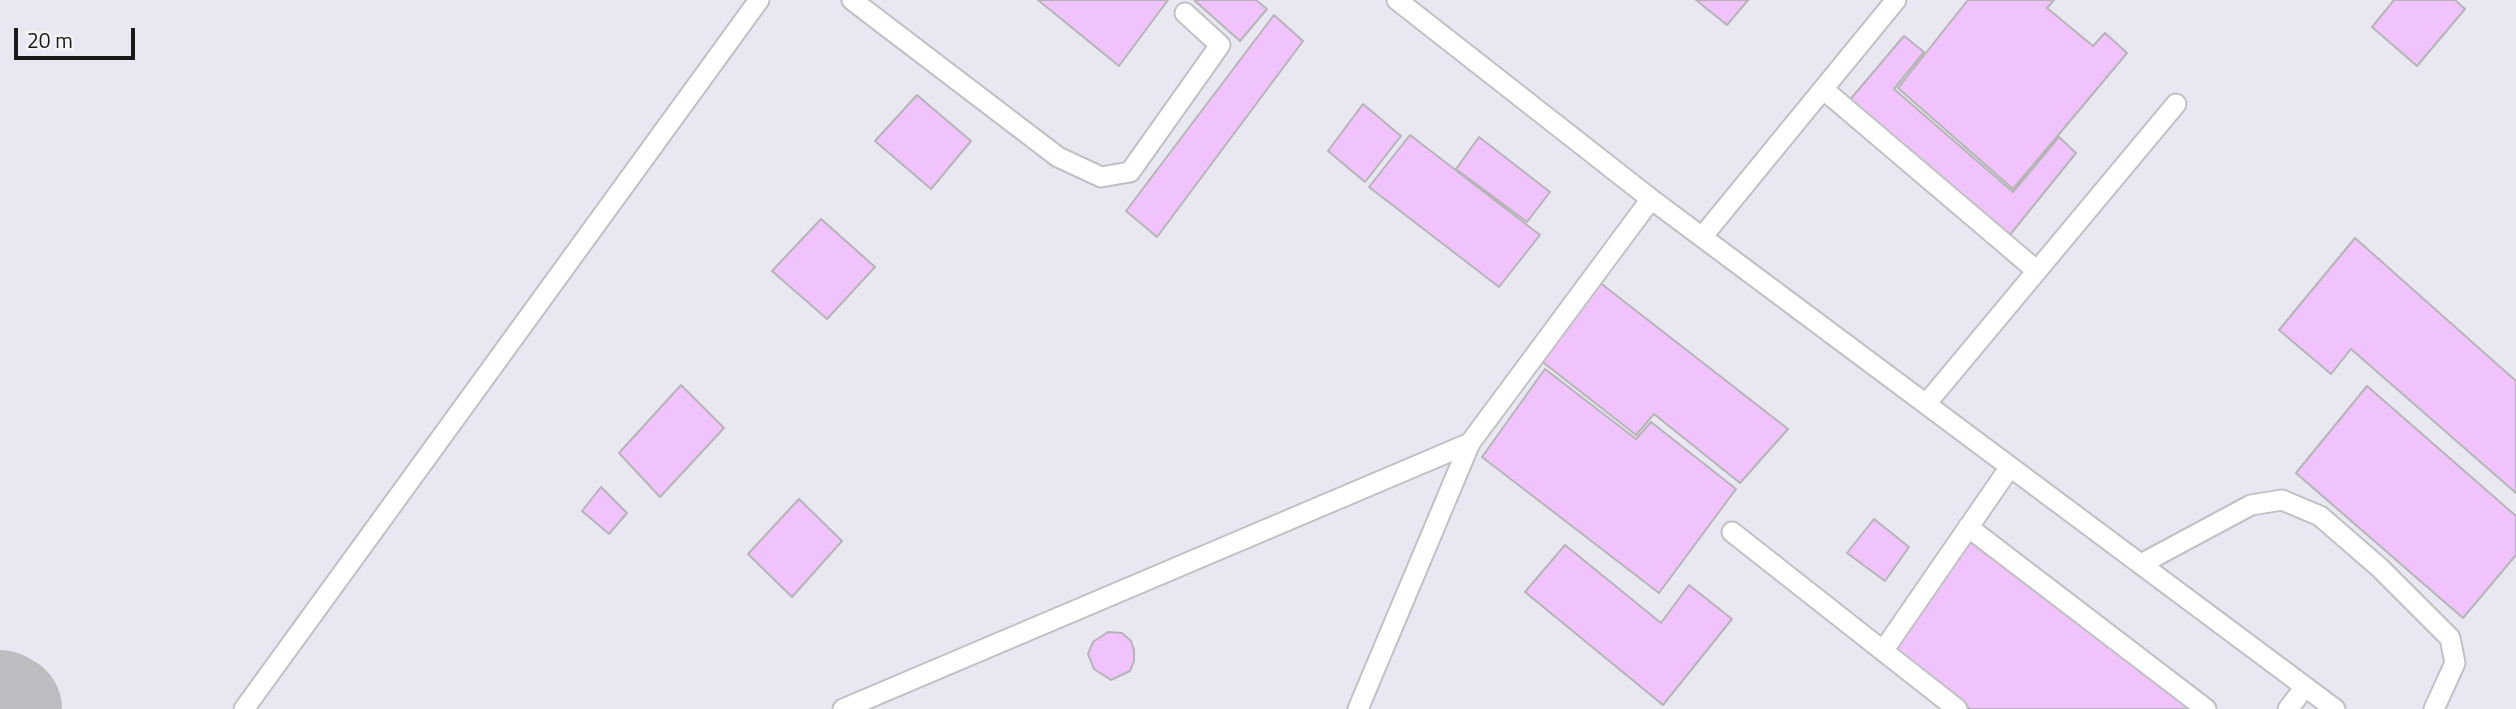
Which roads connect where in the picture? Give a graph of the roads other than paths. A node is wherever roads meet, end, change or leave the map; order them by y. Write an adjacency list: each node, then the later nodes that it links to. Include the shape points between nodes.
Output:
1 (760, 0): 19 (lane)
2 (852, 0): 5 (lane, via 1058,157 1101,177 1130,172 1220,45)
3 (1397, 0): 8 (lane)
4 (1896, 0): 6 (lane)
5 (1185, 13)
6 (1823, 89): 9 (lane); 10 (lane)
7 (2176, 104): 10 (lane)
8 (1651, 199): 9 (lane); 12 (lane)
9 (1702, 237): 11 (lane)
10 (2037, 271): 11 (lane)
11 (1926, 404): 13 (lane)
12 (1470, 443): 20 (lane); 21 (lane)
13 (2010, 467): 14 (lane); 16 (lane)
14 (1968, 527): 17 (lane); 23 (lane)
15 (1732, 532): 17 (lane)
16 (2141, 564): 18 (lane); 26 (lane, via 2251,505 2282,500 2320,516 2381,568 2450,638 2455,663)
17 (1883, 651): 22 (lane)
18 (2305, 687): 24 (lane); 25 (lane)
19 (244, 709)
20 (843, 709)
21 (1358, 709)
22 (1957, 709)
23 (2206, 709)
24 (2288, 709)
25 (2335, 709)
26 (2434, 709)

